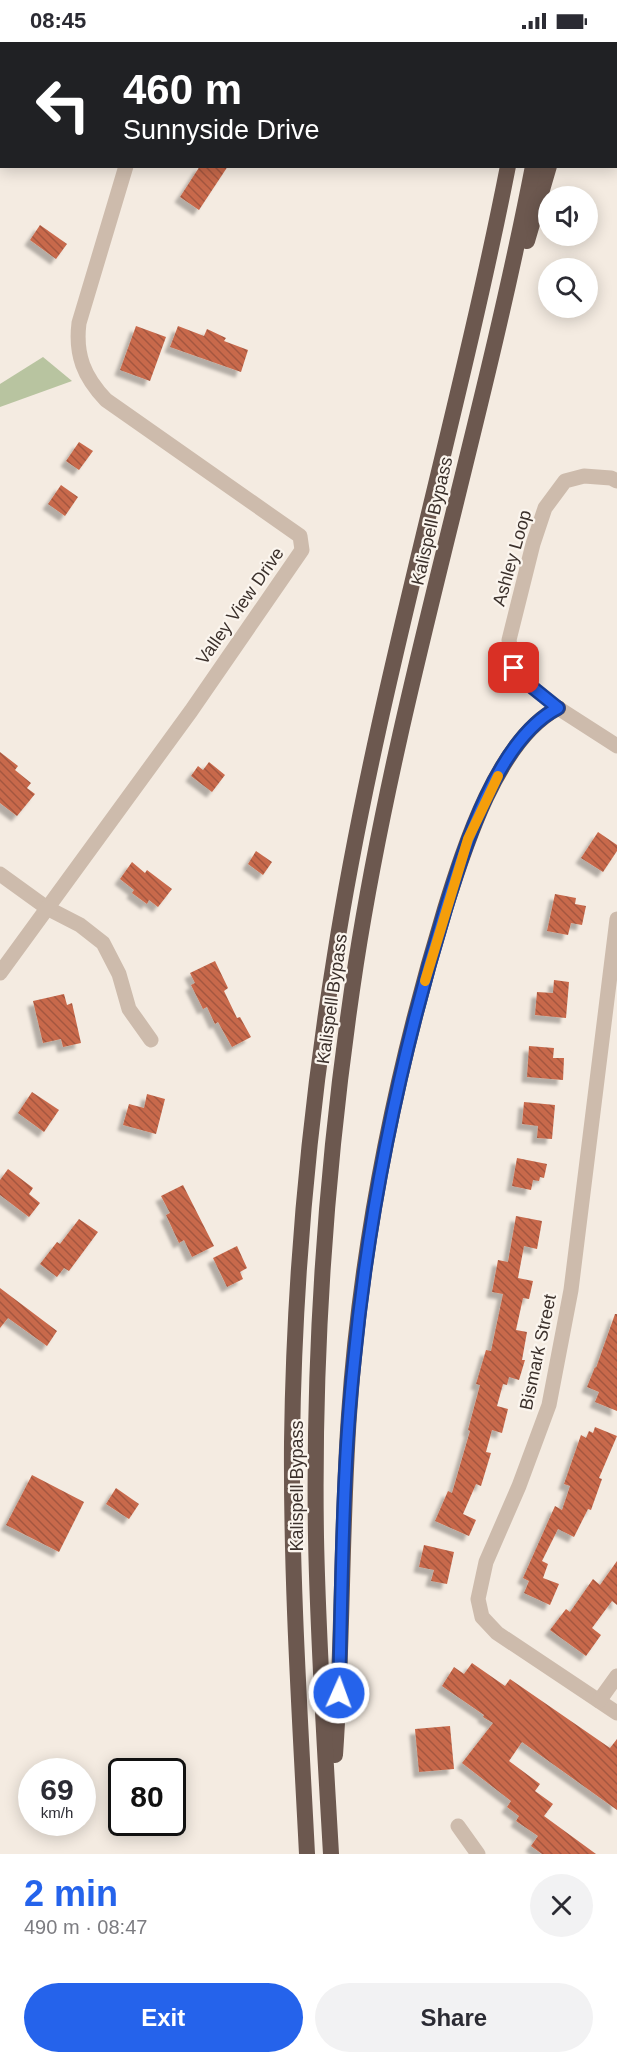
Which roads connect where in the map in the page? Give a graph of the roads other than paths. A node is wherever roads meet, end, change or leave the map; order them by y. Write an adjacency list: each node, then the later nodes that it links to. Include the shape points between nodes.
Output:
1 (125, 168): 12 (street, Valley View Drive, via 79,323 77,337 84,370 95,389 119,410 300,536 302,550)
2 (501, 168): 6 (highway)
3 (508, 168): 6 (highway, Kalispell Bypass)
4 (533, 168): 7 (highway, Kalispell Bypass)
5 (548, 168): 7 (highway)
6 (494, 238): 21 (highway, Kalispell Bypass, via 364,794 334,956 316,1090 300,1266 292,1445 297,1663)
7 (496, 336): 19 (highway, Kalispell Bypass, via 379,837 356,964 339,1092 322,1284 316,1423 318,1617)
8 (617, 481): 9 (street, Ashley Loop, via 584,476 565,481 545,508 533,544 509,640 514,668)
9 (558, 708): 10 (street); 19 (highway, via 532,726 512,754 468,839 424,983 386,1137 366,1255 349,1413 339,1693)
10 (617, 746)
11 (0, 874): 12 (street)
12 (47, 908): 14 (street, Valley View Drive); 15 (street, via 80,925 103,943 119,974 129,1009)
13 (617, 919): 17 (street, Bismark Street, via 563,1341 549,1405 486,1562 478,1599 482,1617 497,1633)
14 (0, 973)
15 (151, 1040)
16 (617, 1676): 17 (street)
17 (599, 1701): 18 (street, Bismark Street)
18 (617, 1713)
19 (329, 1809): 22 (highway, Kalispell Bypass)
20 (458, 1826): 23 (street)
21 (308, 1854)
22 (331, 1854)
23 (478, 1854)

